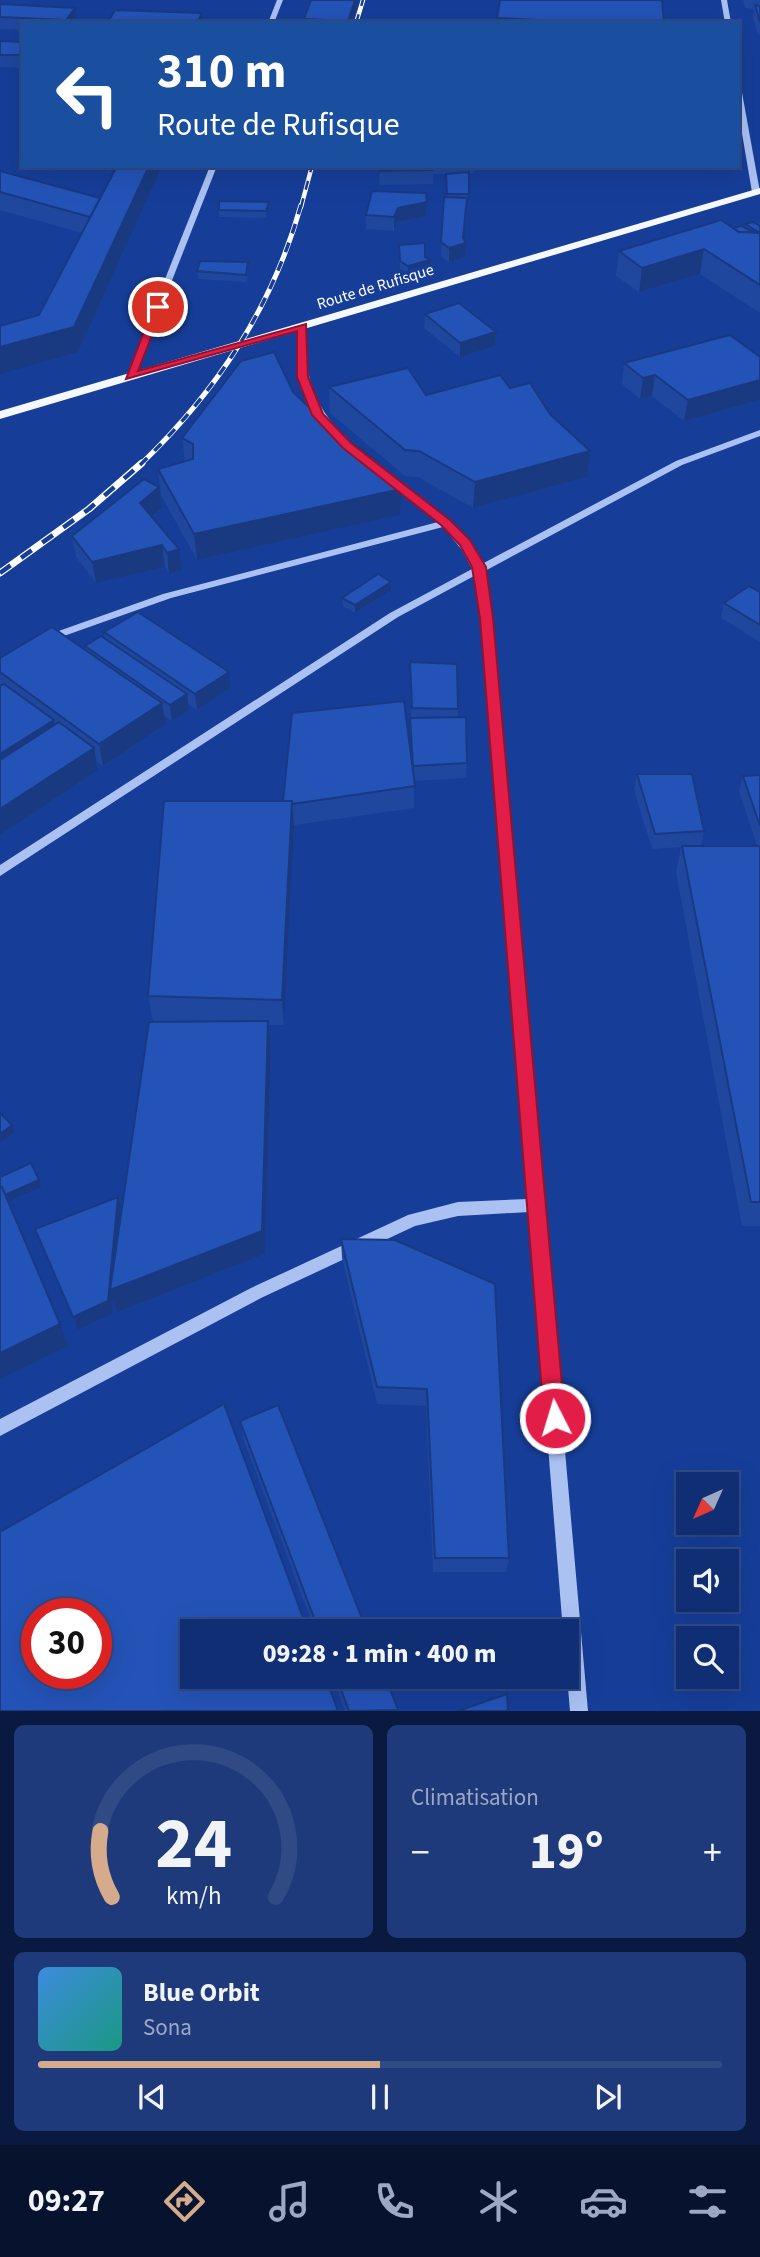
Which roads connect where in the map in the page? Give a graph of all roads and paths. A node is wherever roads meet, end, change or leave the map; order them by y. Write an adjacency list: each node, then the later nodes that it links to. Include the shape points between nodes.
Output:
1 (280, 0): 3 (street)
2 (724, 0): 4 (street)
3 (272, 21)
4 (728, 21)
5 (740, 97): 7 (street)
6 (213, 168): 9 (street)
7 (758, 191): 8 (main road, Route de Rufisque)
8 (303, 326): 9 (main road, Route de Rufisque); 12 (street, via 302,377 318,415)
9 (130, 377): 10 (main road, Route de Rufisque)
10 (0, 415)
11 (760, 433): 15 (street, via 679,463)
12 (347, 445)
13 (358, 454): 14 (street)
14 (445, 523): 15 (street, via 465,543); 16 (street, via 167,596)
15 (479, 567): 17 (street, via 394,615); 18 (street)
16 (57, 635)
17 (0, 871)
18 (537, 1205): 19 (street, via 458,1209 413,1220 256,1293); 20 (street)
19 (0, 1428)
20 (579, 1711)

